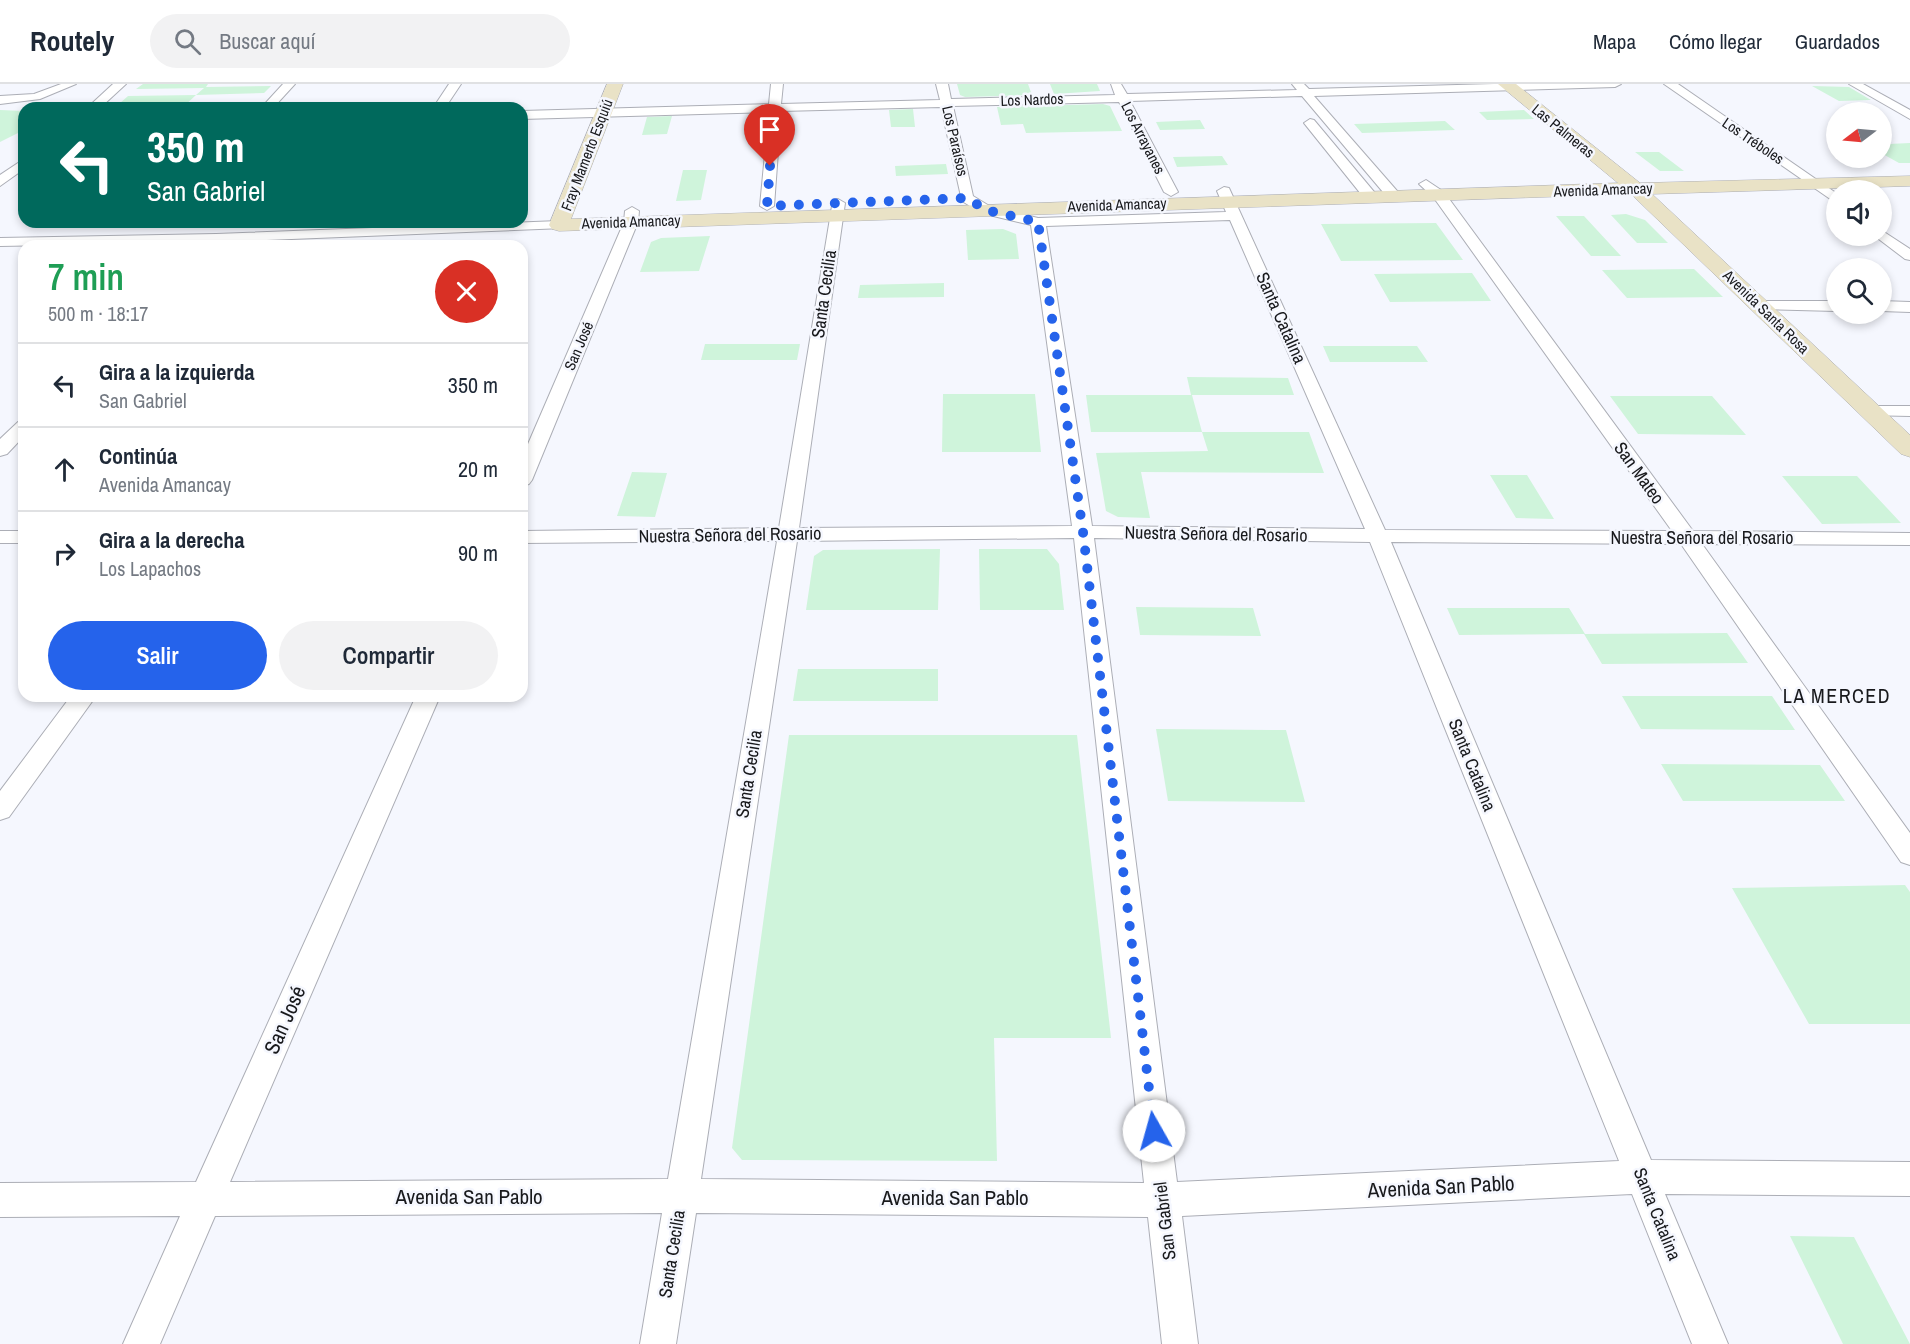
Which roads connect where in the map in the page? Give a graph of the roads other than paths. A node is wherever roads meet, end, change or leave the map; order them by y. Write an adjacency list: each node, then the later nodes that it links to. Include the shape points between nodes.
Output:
1 (70, 84): 16 (street, via 43,97)
2 (120, 84): 17 (street)
3 (289, 84): 18 (street)
4 (455, 84): 19 (street)
5 (615, 84): 22 (street, Fray Mamerto Esquiú)
6 (777, 84): 21 (street)
7 (942, 84): 20 (street, Los Paraísos)
8 (1116, 84): 14 (street, Los Arrayanes)
9 (1615, 84): 12 (street, Los Nardos)
10 (1670, 84): 27 (street, Los Tréboles)
11 (1855, 84): 24 (street)
12 (1508, 86): 13 (street, Los Nardos); 30 (street, Las Palmeras)
13 (1301, 88): 15 (street, Los Nardos); 33 (street)
14 (1122, 96): 15 (street, Los Nardos); 20 (street, Los Nardos); 35 (street, Los Arrayanes)
15 (1290, 97): 33 (street)
16 (0, 100)
17 (100, 102)
18 (272, 102)
19 (443, 102)
20 (946, 103): 21 (street, Los Nardos); 37 (street, Los Paraísos)
21 (774, 107): 22 (street, Los Nardos); 38 (street)
22 (604, 112): 23 (street, Los Nardos); 42 (street, Fray Mamerto Esquiú)
23 (528, 115)
24 (1910, 115)
25 (18, 168): 29 (street)
26 (1910, 170): 27 (street, Avenida Amancay)
27 (1801, 173): 30 (street, Avenida Amancay); 31 (street, Los Tréboles)
28 (1910, 181): 31 (street, Avenida Amancay)
29 (0, 182)
30 (1628, 183): 31 (street, Avenida Amancay); 32 (street, Avenida Amancay); 54 (street, Avenida Santa Rosa)
31 (1817, 184): 34 (street, Los Tréboles)
32 (1433, 190): 33 (street, Avenida Amancay); 70 (street, San Mateo)
33 (1377, 191): 36 (street, Avenida Amancay)
34 (1826, 191)
35 (1171, 192): 36 (street, Avenida Amancay); 37 (street, Avenida Amancay)
36 (1229, 203): 37 (street, Avenida Amancay); 44 (street); 66 (street, Santa Catalina)
37 (977, 204): 39 (street, Avenida Amancay); 44 (street)
38 (767, 206): 39 (street, Avenida Amancay); 41 (street, Avenida Amancay)
39 (836, 210): 41 (street, Avenida Amancay); 65 (street, Santa Cecilia)
40 (528, 216): 42 (street, Avenida Amancay)
41 (631, 217): 42 (street, Avenida Amancay); 63 (street, San José)
42 (562, 219): 43 (street, Avenida Amancay)
43 (528, 221)
44 (1038, 222): 64 (street, San Gabriel)
45 (20, 228): 48 (street)
46 (223, 228): 50 (street)
47 (400, 228): 51 (street, Avenida Amancay)
48 (1, 239): 49 (street, Avenida Amancay)
49 (71, 240)
50 (213, 240)
51 (238, 240)
52 (1892, 242): 53 (street)
53 (1910, 256)
54 (1761, 306): 55 (street); 58 (street, Avenida Santa Rosa)
55 (1826, 306)
56 (1892, 306): 57 (street)
57 (1910, 306)
58 (1870, 411): 59 (street); 61 (street, Avenida Santa Rosa)
59 (1910, 411)
60 (18, 432): 62 (street)
61 (1910, 449)
62 (0, 450)
63 (528, 466)
64 (1083, 532): 65 (street, Nuestra Señora del Rosario); 66 (street, Nuestra Señora del Rosario); 81 (street, San Gabriel)
65 (788, 534): 69 (street, Nuestra Señora del Rosario); 78 (street, Santa Cecilia)
66 (1378, 536): 70 (street, Nuestra Señora del Rosario); 76 (street, Santa Catalina)
67 (0, 537): 68 (street)
68 (18, 537)
69 (528, 537)
70 (1687, 538): 71 (street, Nuestra Señora del Rosario); 75 (street, San Mateo)
71 (1910, 539)
72 (80, 702): 74 (street)
73 (425, 702): 79 (street, San José)
74 (0, 810)
75 (1910, 854)
76 (1642, 1178): 77 (street, Avenida San Pablo); 81 (street, Avenida San Pablo); 85 (street, Santa Catalina)
77 (1910, 1179)
78 (681, 1196): 79 (street, Avenida San Pablo); 81 (street, Avenida San Pablo); 83 (street, Santa Cecilia)
79 (206, 1198): 80 (street, Avenida San Pablo); 82 (street, San José)
80 (0, 1200)
81 (1162, 1200): 84 (street, San Gabriel)
82 (141, 1344)
83 (658, 1344)
84 (1180, 1344)
85 (1710, 1344)

